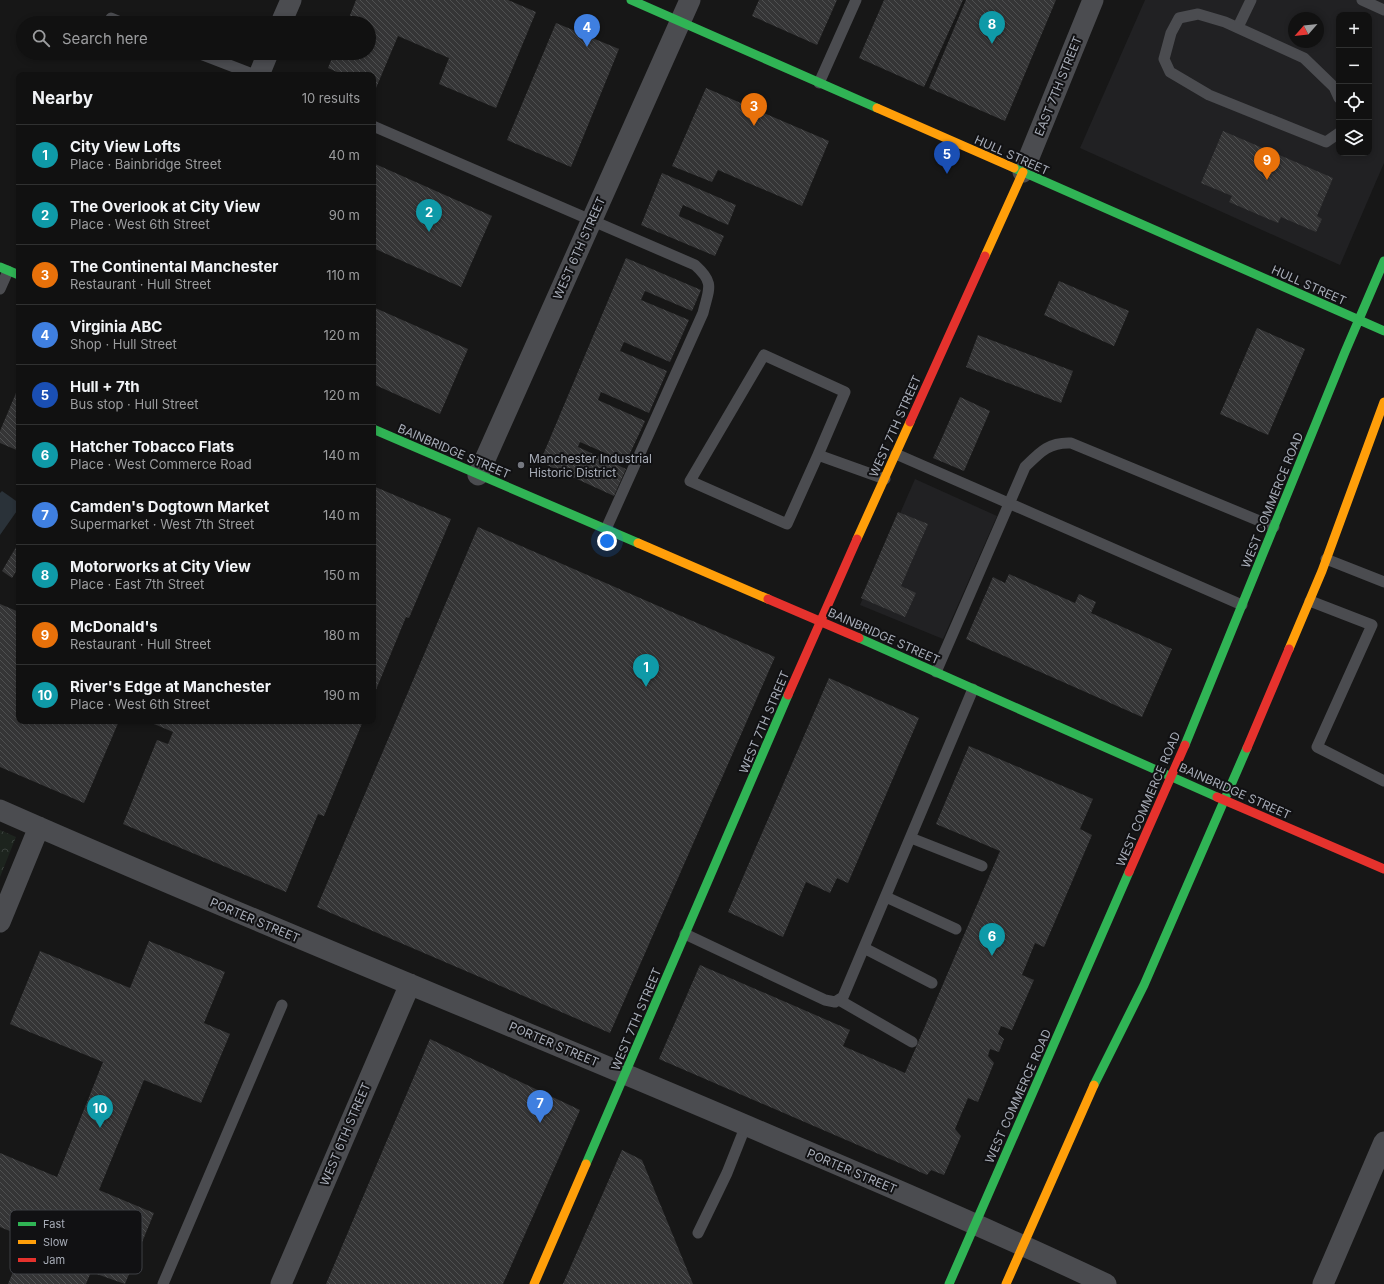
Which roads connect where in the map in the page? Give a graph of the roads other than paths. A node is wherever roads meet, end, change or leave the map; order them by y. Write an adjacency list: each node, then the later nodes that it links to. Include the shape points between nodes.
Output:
1 (291, 0): 9 (street)
2 (631, 0): 10 (main road, HULL STREET)
3 (690, 0): 10 (street, WEST 6TH STREET)
4 (856, 0): 16 (lane)
5 (1093, 0): 20 (street, EAST 7TH STREET)
6 (1251, 0): 11 (lane)
7 (1362, 0): 8 (lane)
8 (1384, 10)
9 (284, 16)
10 (681, 21): 16 (main road, HULL STREET); 21 (street, WEST 6TH STREET)
11 (1238, 27): 17 (lane, via 1304,58); 19 (lane, via 1198,14 1179,18 1164,59 1170,72 1208,94 1326,142)
12 (216, 60): 14 (lane)
13 (265, 60): 15 (street)
14 (247, 72)
15 (260, 72)
16 (819, 83): 20 (main road, HULL STREET)
17 (1336, 91)
18 (376, 127): 21 (lane)
19 (1336, 135)
20 (1023, 172): 26 (main road, HULL STREET); 30 (main road, WEST 7TH STREET)
21 (592, 220): 32 (street, WEST 6TH STREET); 36 (lane, via 695,265 706,274 710,285 703,312)
22 (1384, 262): 26 (main road, WEST COMMERCE ROAD)
23 (4, 269): 24 (main road); 25 (lane)
24 (16, 274)
25 (0, 289)
26 (1359, 320): 27 (main road, HULL STREET); 35 (main road, WEST COMMERCE ROAD)
27 (1384, 331)
28 (1384, 402): 37 (main road)
29 (376, 431): 32 (main road, BAINBRIDGE STREET)
30 (896, 454): 33 (main road, WEST 7TH STREET); 34 (lane)
31 (818, 455): 31 (lane, via 786,524 690,481 764,355 845,392); 33 (lane)
32 (478, 475): 36 (main road, BAINBRIDGE STREET)
33 (885, 479): 41 (main road, WEST 7TH STREET)
34 (1010, 504): 35 (lane, via 1025,467 1040,452 1057,443 1071,443); 40 (lane); 42 (lane)
35 (1274, 527): 40 (main road, WEST COMMERCE ROAD)
36 (606, 529): 41 (main road, BAINBRIDGE STREET)
37 (1326, 559): 38 (lane); 39 (main road)
38 (1384, 582)
39 (1310, 601): 45 (lane, via 1372,625 1316,747); 46 (main road)
40 (1242, 605): 44 (main road, WEST COMMERCE ROAD)
41 (820, 621): 42 (main road, BAINBRIDGE STREET); 55 (main road, WEST 7TH STREET)
42 (936, 672): 43 (main road, BAINBRIDGE STREET)
43 (973, 689): 44 (main road, BAINBRIDGE STREET); 49 (lane)
44 (1171, 776): 46 (main road, BAINBRIDGE STREET); 65 (main road, WEST COMMERCE ROAD)
45 (1384, 781)
46 (1225, 801): 51 (main road, BAINBRIDGE STREET); 67 (main road, via 1144,985 1086,1101)
47 (0, 810): 48 (street, PORTER STREET)
48 (39, 827): 53 (street); 57 (street, PORTER STREET)
49 (911, 838): 50 (lane); 52 (lane)
50 (982, 866)
51 (1384, 869)
52 (886, 897): 54 (lane); 56 (lane)
53 (0, 922)
54 (956, 929)
55 (686, 934): 59 (lane, via 825,1000); 62 (main road, WEST 7TH STREET)
56 (864, 948): 58 (lane); 59 (lane, via 844,997)
57 (410, 984): 62 (street, PORTER STREET); 69 (street, WEST 6TH STREET)
58 (932, 984)
59 (839, 1000): 61 (lane)
60 (282, 1005): 68 (lane)
61 (912, 1042)
62 (626, 1074): 63 (street, PORTER STREET); 70 (main road, WEST 7TH STREET)
63 (746, 1125): 65 (street, PORTER STREET); 66 (lane, via 727,1174)
64 (1384, 1142): 74 (street)
65 (976, 1224): 67 (street, PORTER STREET); 71 (main road, WEST COMMERCE ROAD)
66 (698, 1233)
67 (1023, 1245): 72 (main road); 73 (street, PORTER STREET)
68 (163, 1284)
69 (281, 1284)
70 (534, 1284)
71 (949, 1284)
72 (1006, 1284)
73 (1106, 1284)
74 (1323, 1284)

